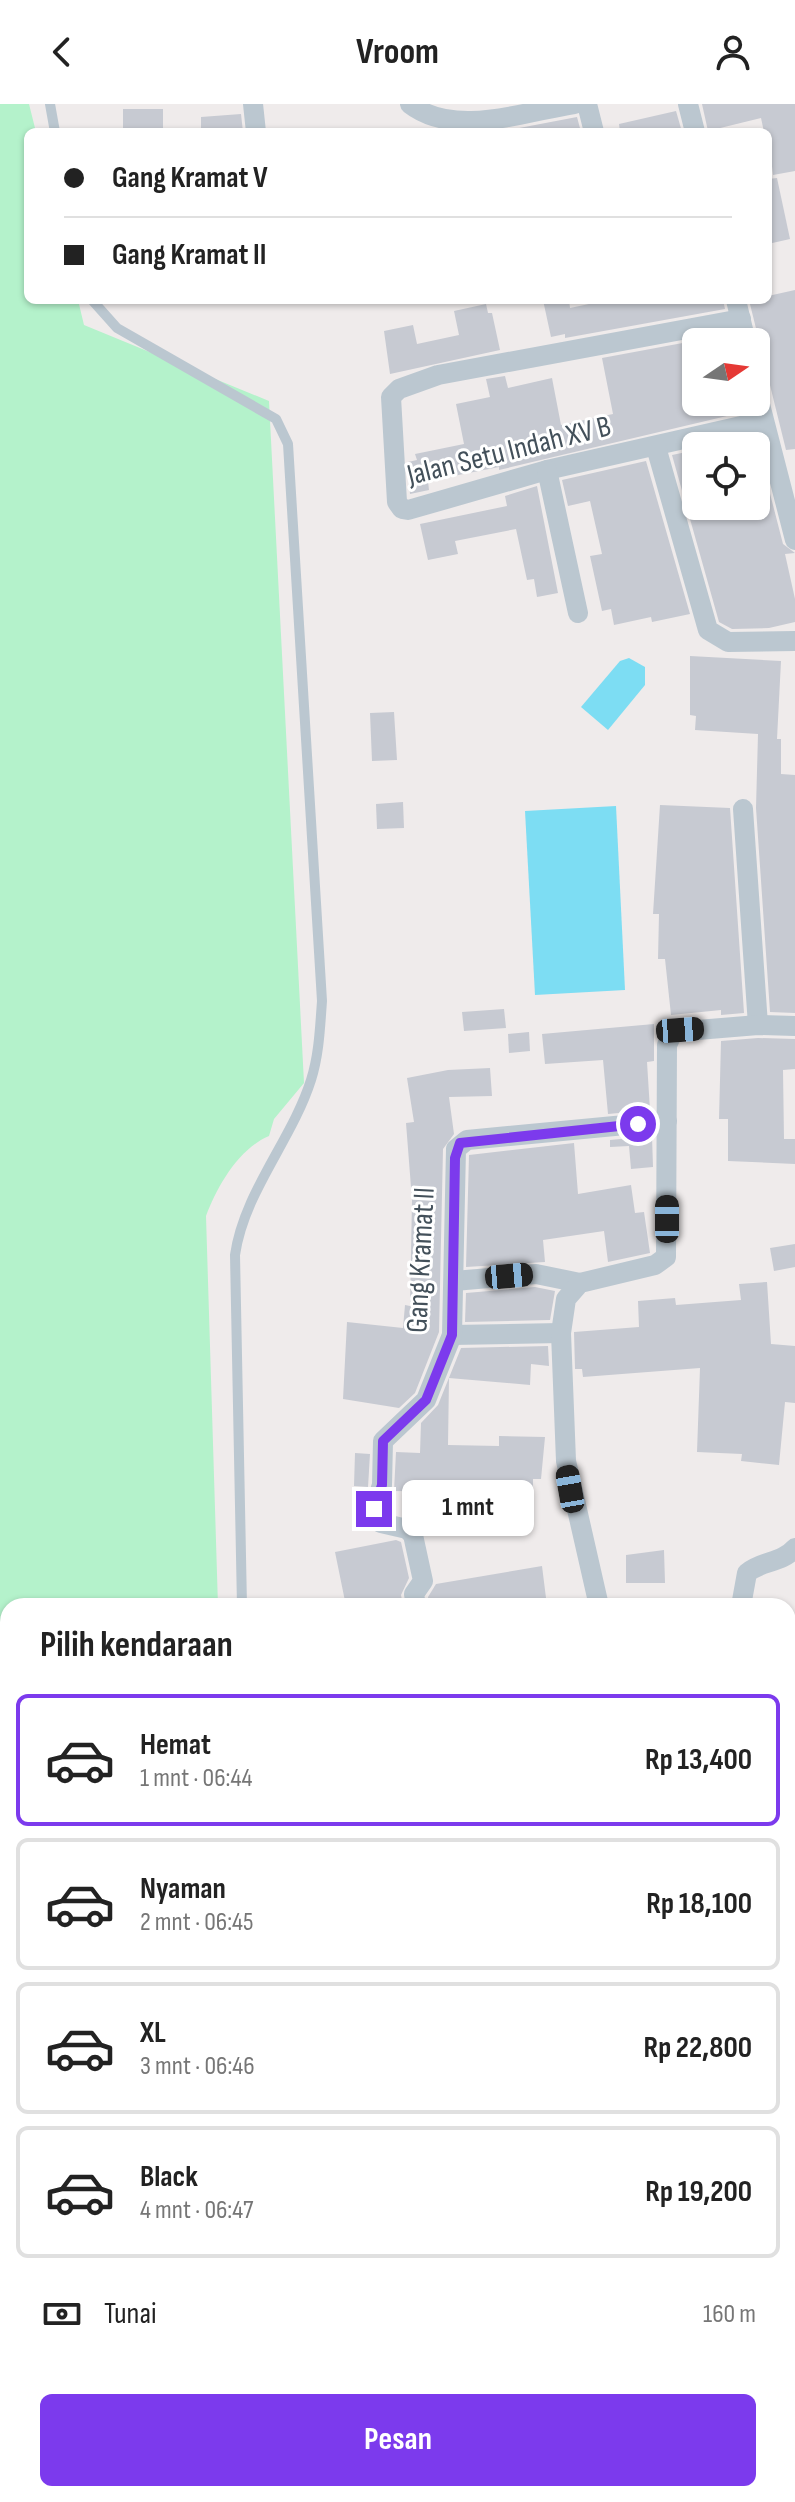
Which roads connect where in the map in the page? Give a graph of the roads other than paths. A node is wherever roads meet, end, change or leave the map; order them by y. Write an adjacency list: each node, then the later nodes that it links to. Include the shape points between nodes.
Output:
1 (50, 104): 8 (lane)
2 (253, 104): 9 (street)
3 (410, 104): 7 (street, via 453,123)
4 (574, 104): 7 (street)
5 (587, 104): 10 (street)
6 (688, 104): 11 (street)
7 (496, 124)
8 (54, 128)
9 (256, 128)
10 (593, 128)
11 (694, 128)
12 (96, 304): 30 (lane, via 117,328 276,419 288,444 322,1001 310,1082 243,1222 235,1255)
13 (738, 310): 17 (street, Jalan Setu Indah XV B, via 438,375 391,397 397,502 402,509)
14 (762, 416): 15 (street)
15 (763, 421): 16 (street, Jalan Setu Indah XV B); 18 (street)
16 (656, 447): 17 (street, Jalan Setu Indah XV B); 20 (street, via 708,630 728,642)
17 (547, 470): 19 (street)
18 (794, 532)
19 (578, 613)
20 (795, 641)
21 (743, 809): 22 (street)
22 (758, 1025): 23 (street); 24 (street, via 673,1032 667,1045)
23 (795, 1026)
24 (667, 1121): 25 (street, Gang Kramat II, via 467,1140 456,1149); 26 (street, via 666,1257 655,1265)
25 (454, 1281): 26 (street, via 536,1274); 28 (street, Gang Kramat II)
26 (580, 1283): 27 (street, via 568,1293)
27 (561, 1333): 28 (street); 32 (street, via 566,1461)
28 (452, 1335): 31 (street, Gang Kramat II, via 426,1400 387,1434 381,1451 382,1485 375,1514 381,1523 413,1535 423,1581)
29 (795, 1548): 33 (street, via 780,1561 747,1573)
30 (242, 1598)
31 (415, 1598)
32 (597, 1598)
33 (742, 1598)

